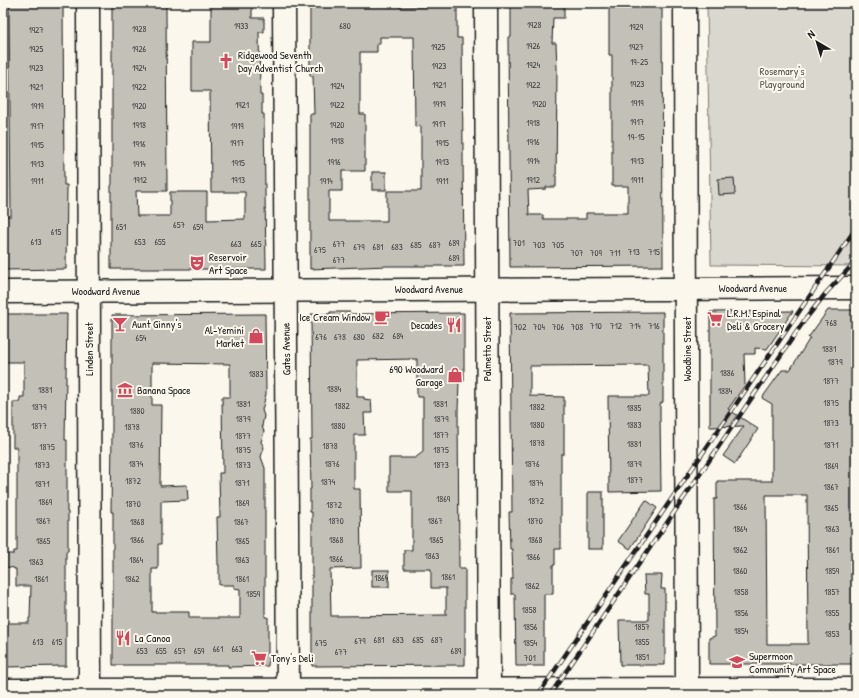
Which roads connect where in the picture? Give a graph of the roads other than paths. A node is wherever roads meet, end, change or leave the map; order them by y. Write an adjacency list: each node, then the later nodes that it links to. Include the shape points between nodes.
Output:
1 (88, 3): 9 (street, Linden Street)
2 (284, 3): 8 (street, Gates Avenue)
3 (486, 3): 6 (street, Palmetto Street)
4 (685, 3): 7 (street, Woodbine Street)
5 (856, 288): 7 (street, Woodward Avenue)
6 (487, 289): 7 (street, Woodward Avenue); 8 (street, Woodward Avenue); 15 (street, Palmetto Street)
7 (687, 289): 17 (street, Woodbine Street)
8 (285, 290): 9 (street, Woodward Avenue); 14 (street, Gates Avenue)
9 (89, 291): 10 (street, Woodward Avenue); 13 (street, Linden Street)
10 (3, 292)
11 (856, 689): 17 (street)
12 (3, 690): 13 (street)
13 (90, 692): 14 (street)
14 (288, 692): 15 (street)
15 (489, 692): 16 (street)
16 (544, 692): 17 (street)
17 (687, 692)

